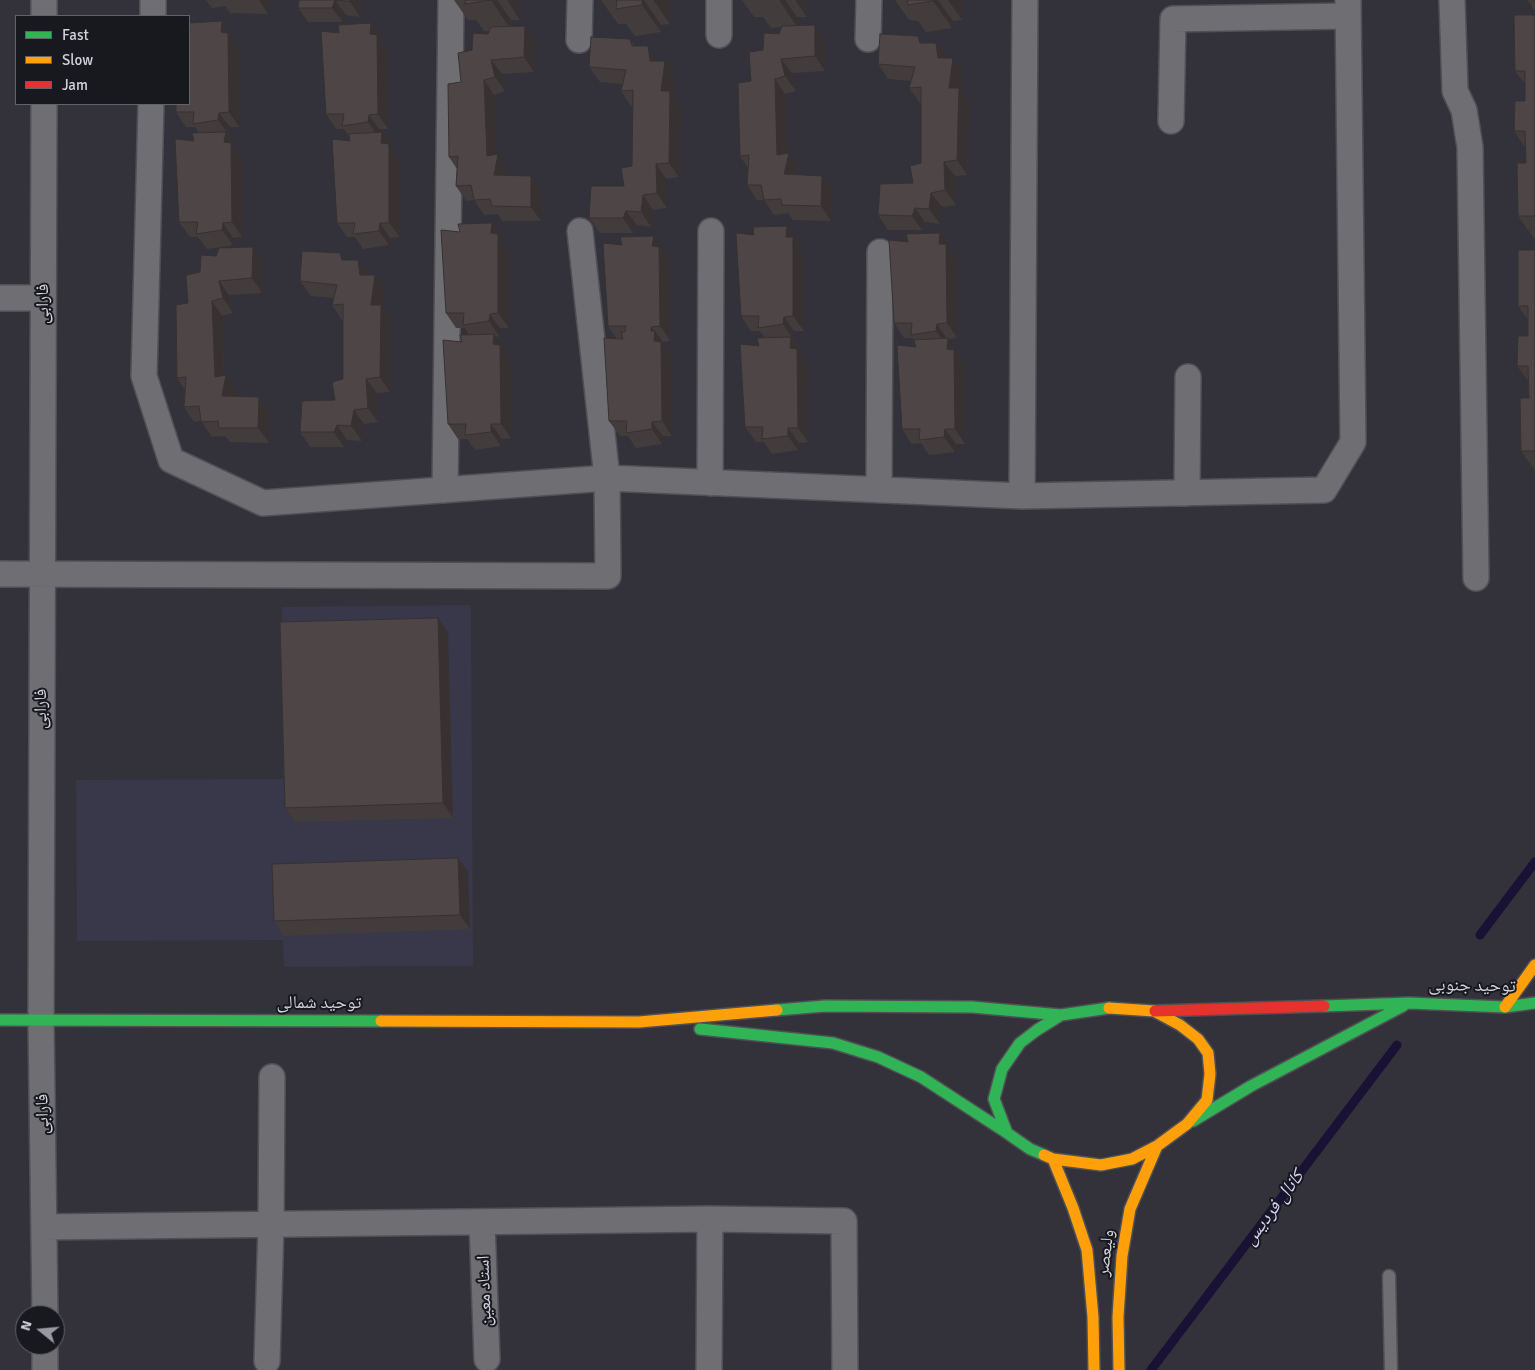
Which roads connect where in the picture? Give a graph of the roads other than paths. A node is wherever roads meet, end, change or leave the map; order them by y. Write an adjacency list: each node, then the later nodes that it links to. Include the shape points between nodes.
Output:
1 (44, 0): 10 (street)
2 (153, 0): 11 (street)
3 (451, 0): 26 (street)
4 (580, 0): 14 (street)
5 (719, 0): 12 (street)
6 (869, 0): 13 (street)
7 (1025, 0): 29 (street)
8 (1452, 0): 32 (street, via 1455,91 1464,110 1470,147)
9 (1348, 8): 17 (street, via 1173,19); 28 (street, via 1353,442 1324,490)
10 (44, 15)
11 (153, 15)
12 (719, 35)
13 (868, 39)
14 (579, 40)
15 (44, 105): 22 (street, فارابی)
16 (151, 105): 26 (street, via 144,376 171,460 264,503)
17 (1171, 121)
18 (580, 231): 24 (street)
19 (711, 231): 25 (street)
20 (880, 252): 27 (street)
21 (0, 298): 22 (street)
22 (43, 298): 31 (street, فارابی)
23 (1188, 377): 28 (street)
24 (607, 478): 25 (street); 26 (street); 31 (street, via 608,576)
25 (710, 483): 27 (street)
26 (445, 490)
27 (879, 490): 29 (street)
28 (1187, 493): 29 (street)
29 (1022, 496)
30 (0, 574): 31 (street)
31 (42, 574): 40 (street, فارابی)
32 (1476, 578)
33 (1535, 965): 36 (street)
34 (1409, 1003): 36 (street, توحید جنوبی); 37 (street, توحید جنوبی); 43 (street, via 1251,1086)
35 (1535, 1003): 36 (street, توحید جنوبی)
36 (1504, 1007)
37 (1154, 1011): 38 (street, توحید جنوبی, via 1109,1008); 43 (street, via 1198,1038 1208,1053 1207,1100)
38 (1061, 1015): 41 (street, via 972,1007 825,1006); 44 (street, via 1020,1043 1002,1069 994,1099)
39 (0, 1020): 40 (street, توحید شمالی)
40 (41, 1020): 41 (street, توحید شمالی); 50 (street, فارابی)
41 (639, 1022): 44 (street, via 833,1043 878,1057 921,1077)
42 (272, 1077): 49 (street)
43 (1188, 1124): 45 (street)
44 (1007, 1132): 46 (street, via 1030,1149)
45 (1157, 1146): 46 (street, via 1132,1159 1101,1165); 60 (street, ولیعصر, via 1130,1209 1122,1256)
46 (1053, 1159): 59 (street, ولیعصر, via 1087,1250)
47 (710, 1219): 48 (street); 57 (street); 58 (street, via 844,1221)
48 (482, 1222): 49 (street); 54 (street, استاد معين)
49 (271, 1225): 50 (street); 55 (street)
50 (44, 1227): 52 (street, فارابی)
51 (1389, 1276): 61 (lane)
52 (45, 1305)
53 (45, 1355): 56 (street)
54 (487, 1359)
55 (268, 1361)
56 (45, 1370)
57 (709, 1370)
58 (845, 1370)
59 (1094, 1370)
60 (1119, 1370)
61 (1390, 1370)

